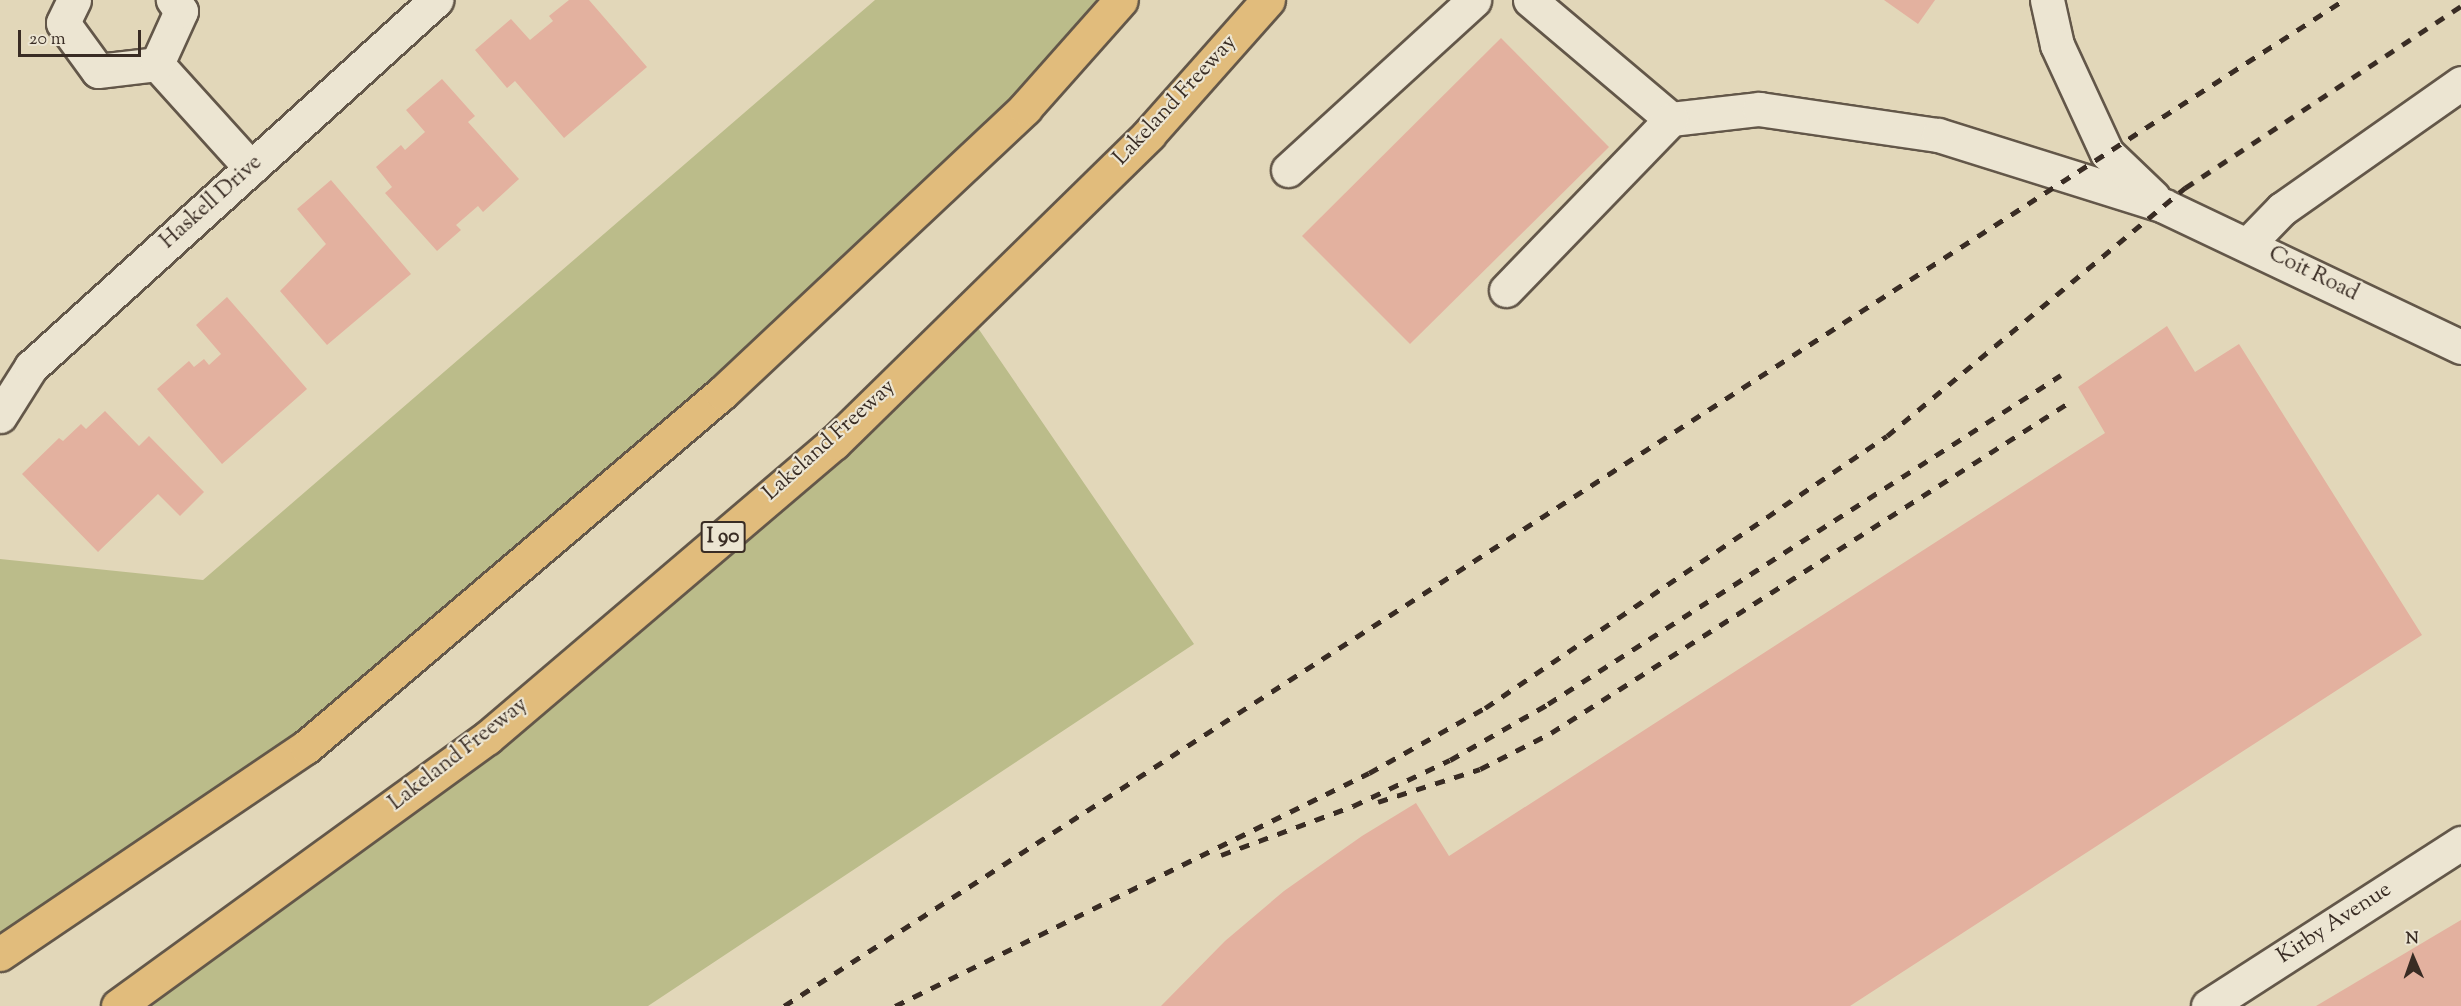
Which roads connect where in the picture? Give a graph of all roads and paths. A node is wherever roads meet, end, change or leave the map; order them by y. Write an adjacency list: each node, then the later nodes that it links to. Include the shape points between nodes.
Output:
1 (74, 0): 9 (street, via 63,23 98,71)
2 (173, 0): 9 (street, via 181,11)
3 (436, 0): 12 (street, Haskell Drive)
4 (1121, 0): 20 (highway, via 1025,108 722,393 306,747)
5 (1268, 0): 21 (highway, Lakeland Freeway / I 90, via 1149,134 834,443 487,738)
6 (1474, 0): 13 (street)
7 (1530, 0): 11 (street)
8 (2048, 0): 14 (street, via 2056,45 2107,153)
9 (157, 64): 12 (street)
10 (2461, 83): 15 (street, via 2282,209)
11 (1671, 119): 14 (street, via 1759,109 1938,135); 16 (street)
12 (251, 168): 18 (street, Haskell Drive, via 31,367)
13 (1288, 170)
14 (2164, 206): 15 (street, Coit Road)
15 (2248, 244): 17 (street, Coit Road)
16 (1506, 290)
17 (2461, 347)
18 (0, 416)
19 (2461, 843): 24 (street, Kirby Avenue)
20 (0, 954)
21 (159, 978): 22 (highway, Lakeland Freeway / I 90); 23 (highway)
22 (118, 1006)
23 (140, 1006)
24 (2208, 1006)

